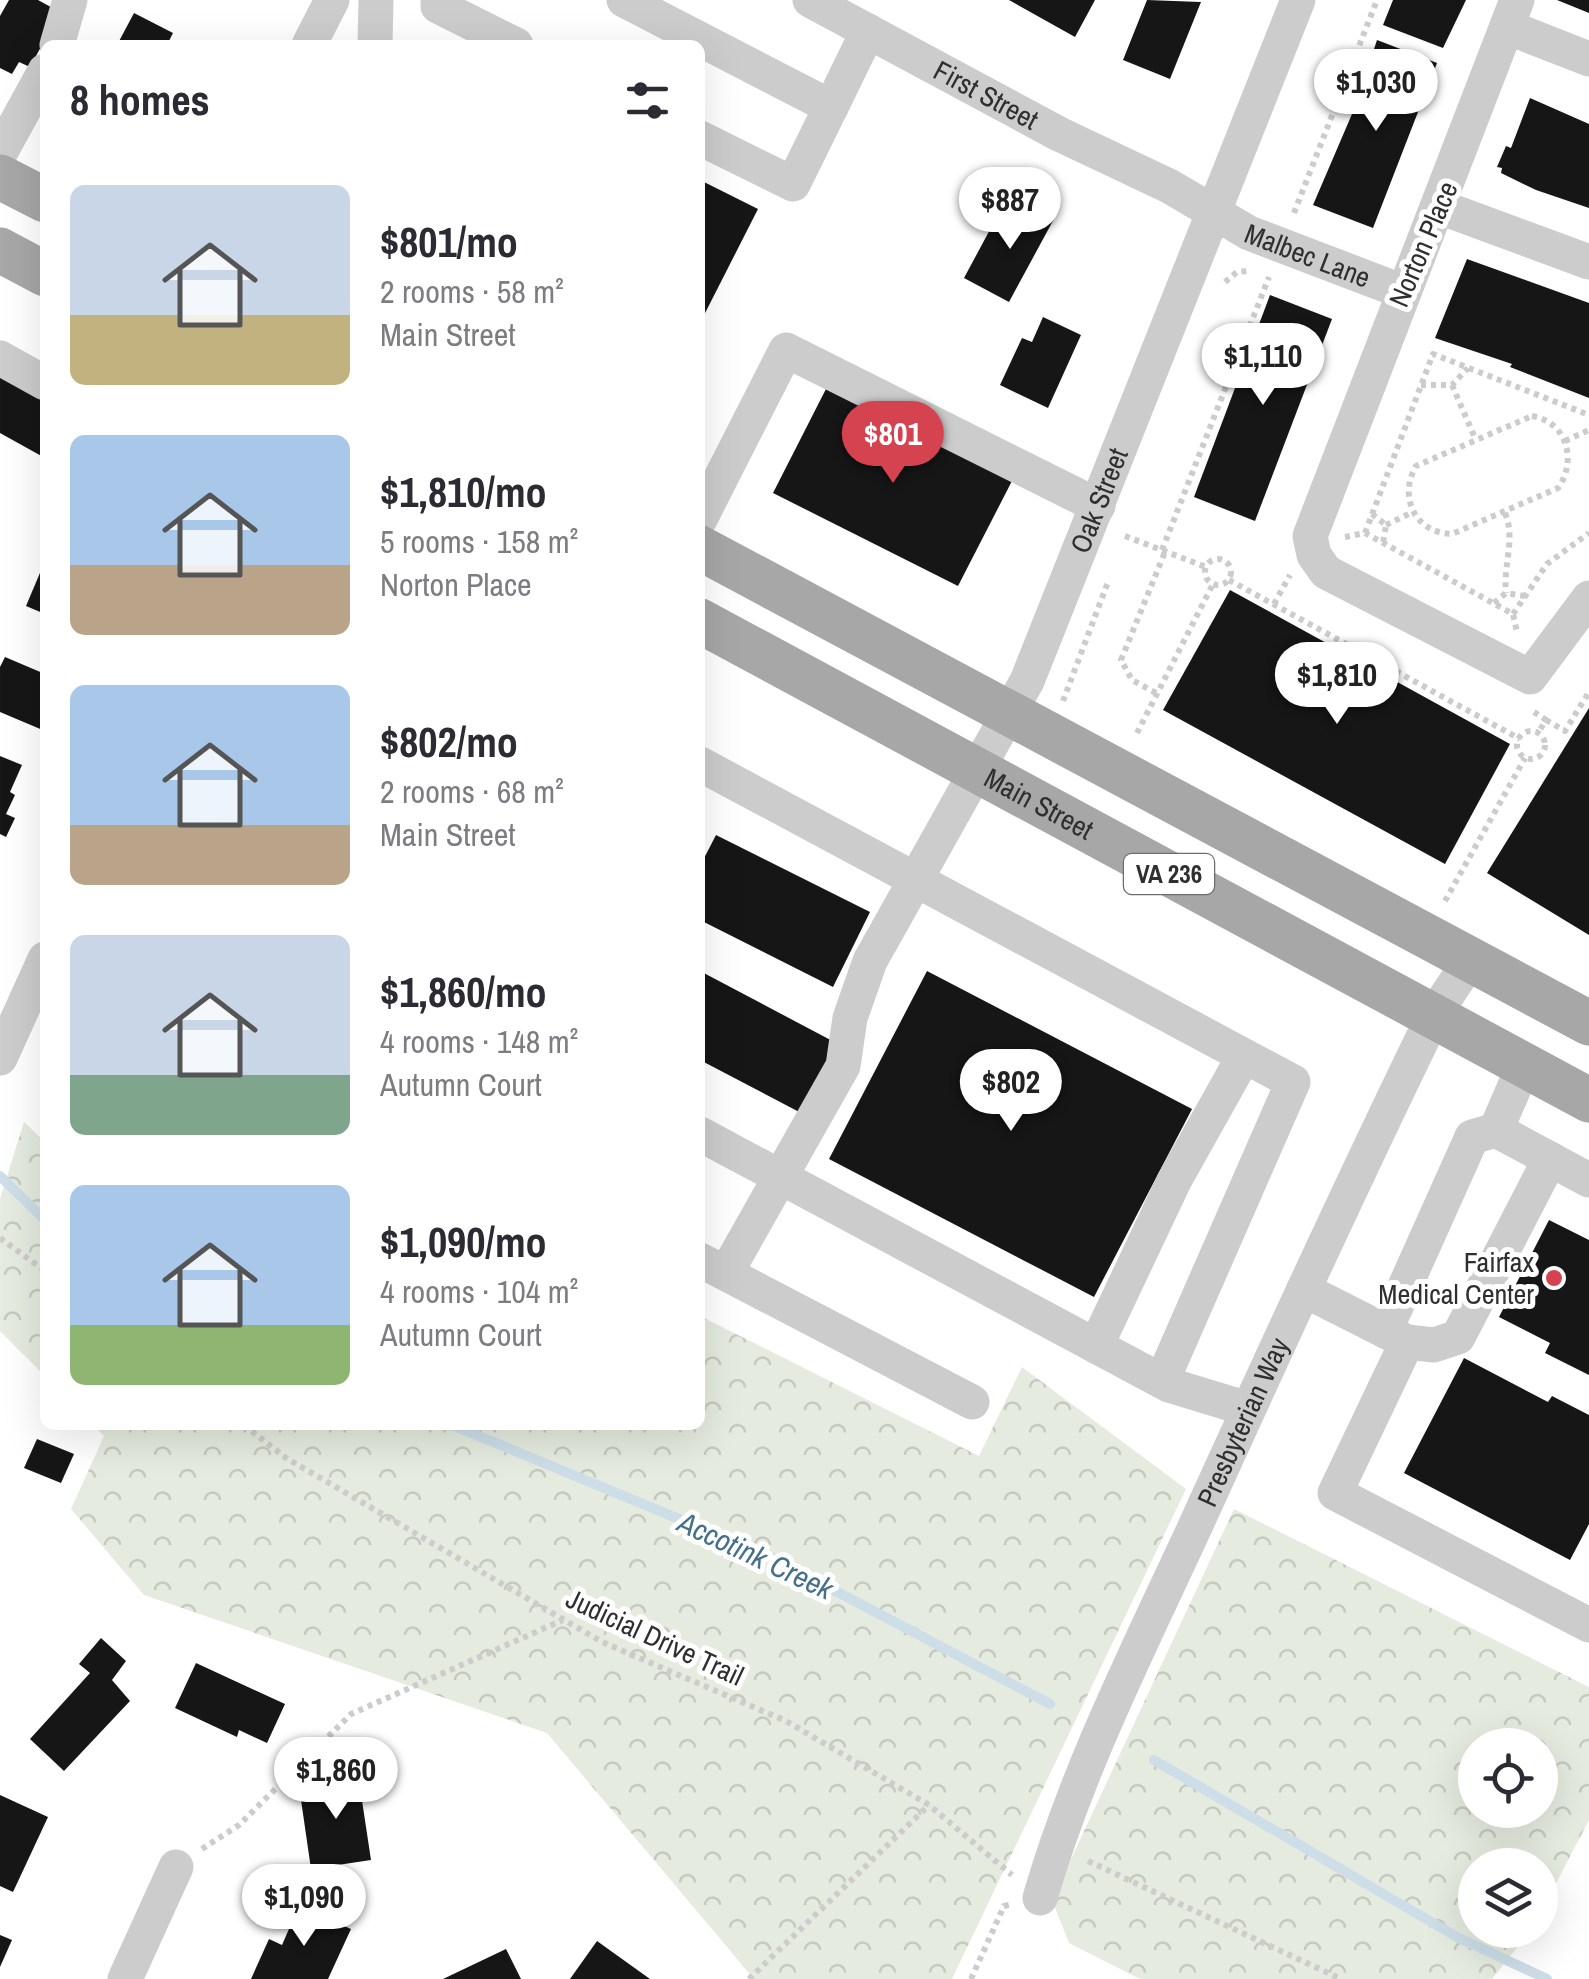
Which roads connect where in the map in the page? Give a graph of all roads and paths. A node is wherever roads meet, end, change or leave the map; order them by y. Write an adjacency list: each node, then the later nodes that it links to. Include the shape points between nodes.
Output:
1 (70, 0): 11 (street)
2 (332, 0): 12 (street)
3 (376, 0): 13 (street)
4 (438, 0): 14 (street, via 438,6)
5 (624, 0): 15 (street)
6 (810, 0): 10 (street, First Street)
7 (1298, 0): 25 (street, Oak Street)
8 (1377, 0): 26 (path, via 1293,216)
9 (1512, 14): 17 (street); 24 (street, Norton Place)
10 (868, 31): 19 (street); 25 (street, First Street)
11 (58, 40)
12 (312, 40)
13 (375, 40)
14 (506, 40)
15 (701, 40)
16 (705, 42): 19 (street)
17 (1589, 58)
18 (40, 80): 21 (street)
19 (831, 107): 20 (street, via 792,184)
20 (705, 140)
21 (0, 154)
22 (0, 176): 23 (main road)
23 (40, 197)
24 (1440, 207): 28 (street); 30 (street, Norton Place)
25 (1215, 212): 30 (street, Malbec Lane, via 1249,232); 41 (street, Oak Street)
26 (1309, 222)
27 (0, 250): 29 (main road)
28 (1589, 262)
29 (40, 271)
30 (1402, 291): 61 (street, Norton Place, via 1310,536 1314,555 1326,572 1530,677)
31 (1218, 294): 53 (path, via 1237,272 1270,276)
32 (0, 358): 34 (street)
33 (1468, 368): 35 (path, via 1433,354); 36 (path); 37 (path)
34 (40, 379)
35 (1421, 385): 36 (path); 45 (path)
36 (1452, 385): 39 (path)
37 (1589, 415)
38 (1589, 430): 40 (path)
39 (1475, 438): 40 (path, via 1532,416); 43 (path, via 1416,466 1408,479)
40 (1565, 440): 44 (path, via 1569,462 1558,488)
41 (1098, 506): 42 (street, via 786,350); 68 (street, Oak Street)
42 (705, 509)
43 (1413, 512): 44 (path, via 1423,526 1452,534); 47 (path)
44 (1505, 513): 59 (path, via 1511,536)
45 (1372, 514): 47 (path); 48 (path)
46 (1132, 517): 50 (path)
47 (1386, 524): 51 (path)
48 (1364, 533)
49 (1589, 533): 60 (path, via 1548,564)
50 (1125, 536): 53 (path); 54 (path)
51 (1383, 543)
52 (705, 551): 68 (main road, VA 236)
53 (1163, 551): 55 (path); 66 (path, via 1121,660 1132,680)
54 (1118, 554)
55 (1206, 567): 57 (path, via 1224,560); 58 (path, via 1205,578)
56 (1112, 572): 67 (path)
57 (1229, 580): 58 (path); 71 (path)
58 (1214, 584): 66 (path)
59 (1506, 593): 60 (path); 62 (path)
60 (1525, 596): 63 (path)
61 (1589, 598)
62 (1494, 603)
63 (1514, 614)
64 (705, 624): 74 (main road, Main Street / VA 236)
65 (1589, 692): 69 (path, via 1565,731)
66 (1156, 693): 70 (path)
67 (1063, 702)
68 (1012, 714): 74 (street, Oak Street); 77 (main road, VA 236)
69 (1546, 720)
70 (1137, 733)
71 (1520, 739): 72 (path); 72 (path, via 1538,733 1546,746 1534,759)
72 (1524, 758): 76 (path)
73 (705, 767): 75 (street)
74 (980, 772): 75 (street, Oak Street); 79 (main road, Main Street / VA 236)
75 (915, 882): 81 (street); 88 (street, Oak Street, via 870,960 850,1018 843,1066)
76 (1444, 901)
77 (1471, 959): 79 (street, Presbyterian Way); 80 (main road, VA 236)
78 (40, 970): 82 (street)
79 (1434, 1015): 83 (main road, Main Street / VA 236); 93 (street, Presbyterian Way)
80 (1589, 1023)
81 (1244, 1056): 95 (street, via 1174,1182); 96 (street, via 1293,1082)
82 (0, 1058)
83 (1524, 1064): 84 (main road, Main Street / VA 236); 85 (street)
84 (1589, 1100)
85 (1496, 1130): 87 (street); 94 (street, via 1472,1137)
86 (705, 1137): 88 (street)
87 (1550, 1158): 89 (street); 94 (street, via 1458,1337 1434,1345)
88 (781, 1177): 92 (street, Oak Street); 95 (street)
89 (1589, 1180)
90 (0, 1238): 91 (path)
91 (40, 1266)
92 (713, 1266): 97 (street)
93 (1304, 1290): 94 (street); 98 (street, Presbyterian Way)
94 (1396, 1336): 101 (street, via 1335,1494)
95 (1096, 1346): 96 (street)
96 (1162, 1381): 98 (street)
97 (972, 1402)
98 (1248, 1409): 103 (street, Presbyterian Way)
99 (250, 1430): 100 (path, Judicial Drive Trail, via 286,1458)
100 (563, 1620): 102 (path, Judicial Drive Trail, via 786,1722); 104 (path, via 350,1714 240,1825)
101 (1589, 1625)
102 (929, 1805): 105 (path, Judicial Drive Trail); 107 (path)
103 (1055, 1846): 105 (street, Presbyterian Way); 109 (path)
104 (176, 1866): 106 (street)
105 (1040, 1898): 108 (path, via 1004,1906)
106 (125, 1979)
107 (750, 1979)
108 (970, 1979)
109 (1340, 1979)

